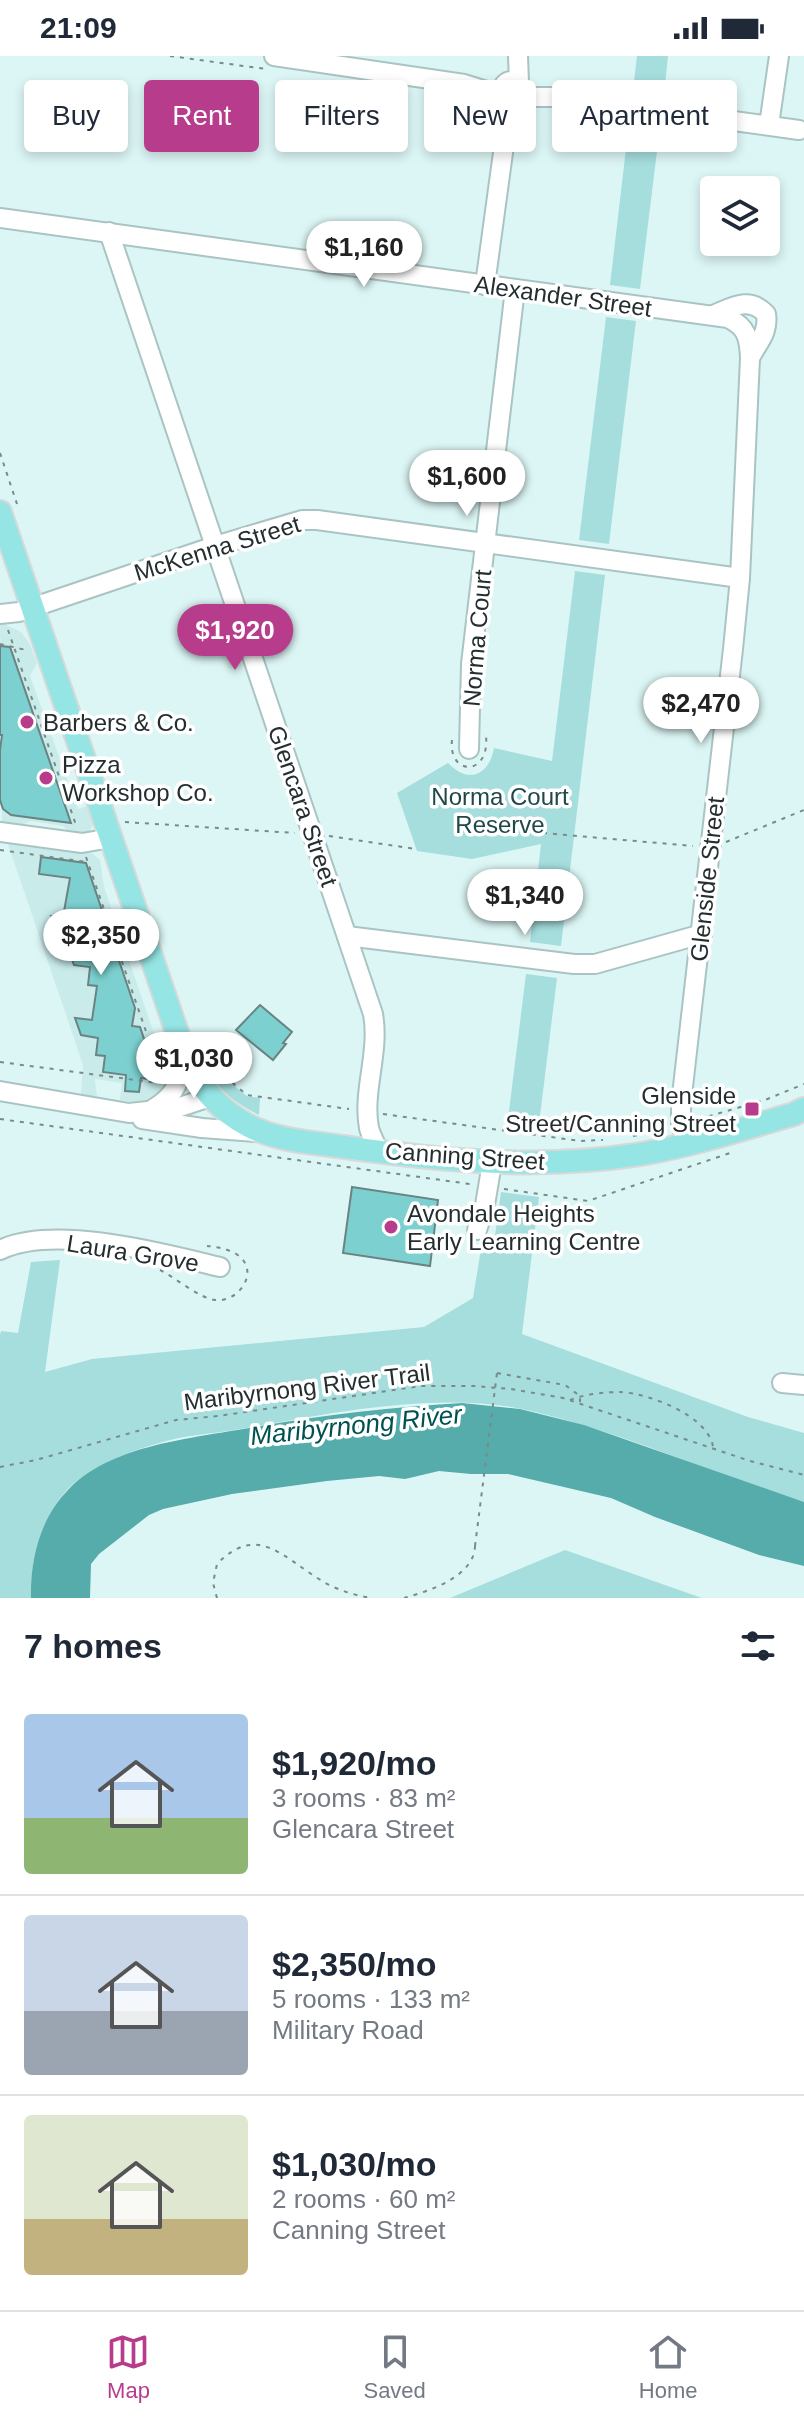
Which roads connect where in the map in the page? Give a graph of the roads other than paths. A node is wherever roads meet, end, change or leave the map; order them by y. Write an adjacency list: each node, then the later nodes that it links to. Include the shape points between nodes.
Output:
1 (274, 56): 4 (street)
2 (516, 56): 6 (street)
3 (779, 56): 8 (street)
4 (327, 60): 5 (street)
5 (441, 80)
6 (513, 80)
7 (536, 94): 8 (street)
8 (769, 125): 9 (street)
9 (799, 130)
10 (503, 152): 13 (street)
11 (0, 218): 12 (street, Alexander Street)
12 (109, 232): 13 (street, Alexander Street); 20 (street, Glencara Street)
13 (485, 285): 14 (street, Alexander Street)
14 (515, 289): 15 (street, Alexander Street); 19 (street, Norma Court)
15 (711, 316): 16 (street, Alexander Street, via 728,318); 17 (street, via 741,303 752,303 766,314 766,334)
16 (743, 328): 17 (street, Glenside Street)
17 (750, 358): 21 (street, Glenside Street)
18 (0, 512): 22 (main road)
19 (485, 544): 20 (street, McKenna Street, via 302,520); 21 (street, McKenna Street); 24 (street, Norma Court, via 471,664)
20 (215, 546): 22 (street, McKenna Street); 28 (street, Glencara Street)
21 (740, 578): 27 (street, Glenside Street)
22 (32, 608): 23 (street, McKenna Street); 25 (main road)
23 (2, 614)
24 (469, 749)
25 (118, 830): 26 (street, via 82,843); 29 (main road)
26 (0, 832)
27 (702, 934): 28 (street, via 595,964); 36 (street, Glenside Street, via 681,1104)
28 (347, 936): 34 (street, Glencara Street, via 376,1029)
29 (183, 1050): 31 (main road); 33 (street, via 176,1089 168,1099)
30 (0, 1091): 33 (street, Canning Street)
31 (210, 1097): 33 (street, Canning Street, via 177,1108); 35 (main road, Canning Street)
32 (804, 1109): 36 (main road, Canning Street, via 771,1121)
33 (138, 1112): 35 (street, Canning Street, via 142,1119)
34 (367, 1112): 37 (street, Glencara Street); 38 (street, Glencara Street)
35 (265, 1133): 37 (main road, Canning Street)
36 (685, 1135): 39 (main road, Canning Street, via 642,1153)
37 (344, 1147): 38 (main road, Canning Street)
38 (379, 1152): 39 (main road, Canning Street)
39 (492, 1163): 40 (street)
40 (477, 1230)
41 (0, 1250): 42 (street, Laura Grove, via 31,1241 82,1241)
42 (220, 1267)
43 (782, 1383): 44 (street)
44 (804, 1385)

